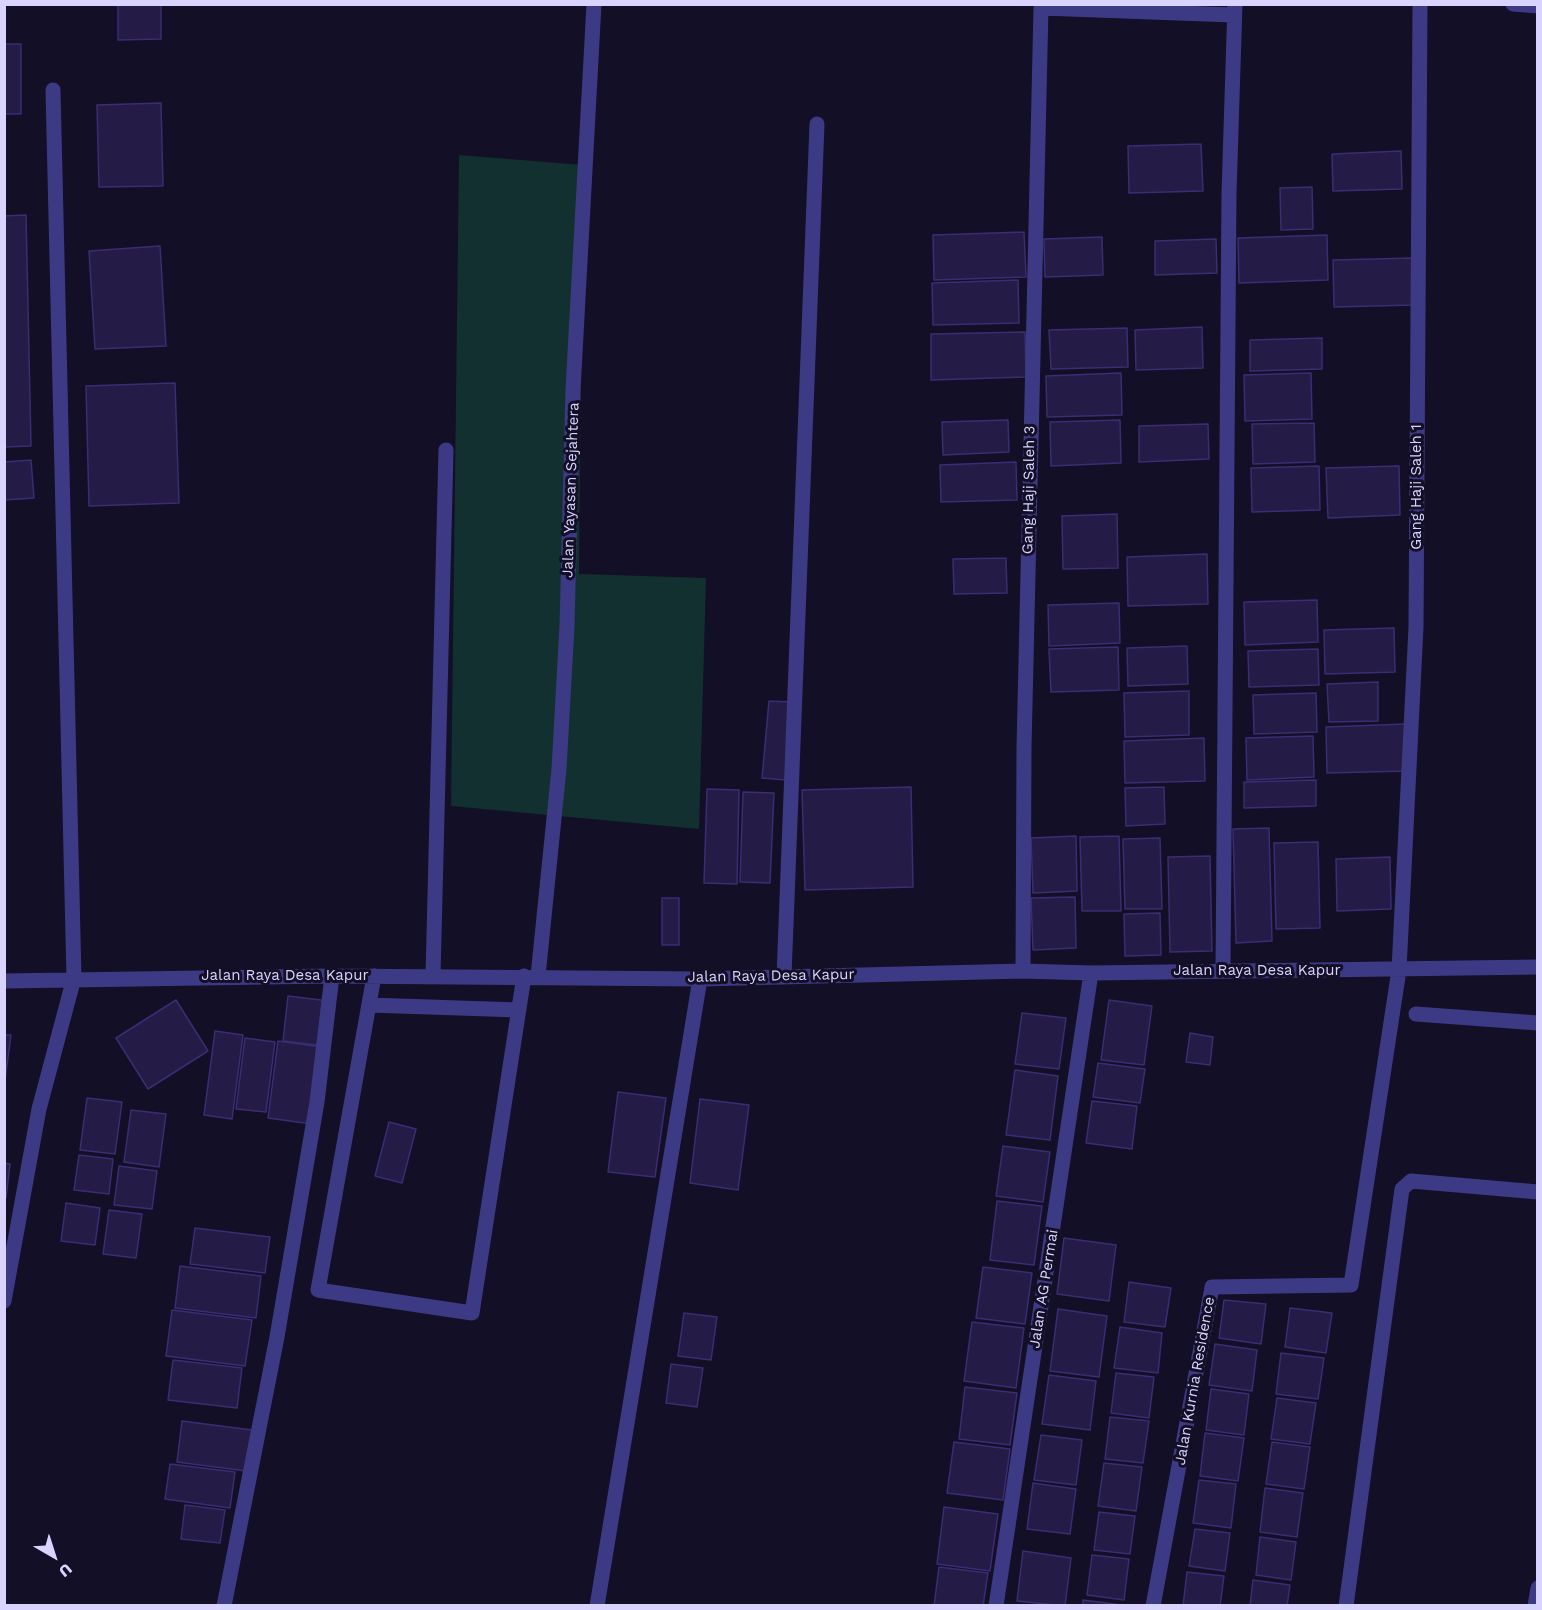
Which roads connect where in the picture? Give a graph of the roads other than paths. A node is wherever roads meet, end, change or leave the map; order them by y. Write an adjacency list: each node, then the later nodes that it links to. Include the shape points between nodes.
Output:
1 (594, 4): 18 (street, Jalan Yayasan Sejahtera, via 573,390 559,769)
2 (1420, 4): 12 (street, Gang Haji Saleh 1, via 1416,627)
3 (1514, 4): 4 (street)
4 (1538, 6)
5 (1165, 9): 6 (street); 13 (street, Gang Haji Saleh 3, via 1041,8 1024,748)
6 (1235, 10): 11 (street, via 1228,193)
7 (53, 90): 20 (street)
8 (817, 124): 19 (street)
9 (446, 450): 17 (street)
10 (1538, 967): 12 (street, Jalan Raya Desa Kapur)
11 (1223, 970): 12 (street, Jalan Raya Desa Kapur); 14 (street, Jalan Raya Desa Kapur)
12 (1400, 970): 33 (street, Jalan Kurnia Residence, via 1351,1285 1212,1287)
13 (1023, 971): 14 (street, Jalan Raya Desa Kapur); 19 (street, Jalan Raya Desa Kapur)
14 (1091, 973): 32 (street, Jalan AG Permai)
15 (332, 976): 16 (street, Jalan Raya Desa Kapur); 20 (street, Jalan Raya Desa Kapur); 30 (street, via 315,1114 277,1337)
16 (374, 976): 17 (street, Jalan Raya Desa Kapur); 23 (street)
17 (433, 976): 18 (street, Jalan Raya Desa Kapur)
18 (531, 976): 21 (street, Jalan Raya Desa Kapur); 24 (street, Jalan Yayasan Sejahtera)
19 (784, 976): 21 (street, Jalan Raya Desa Kapur)
20 (74, 978): 22 (street, Jalan Raya Desa Kapur); 28 (street, via 39,1109)
21 (700, 979): 31 (street)
22 (4, 981)
23 (369, 1005): 24 (street); 24 (street, Jalan Yayasan Sejahtera, via 318,1290 472,1313)
24 (519, 1010)
25 (1416, 1014): 26 (street)
26 (1538, 1023)
27 (1538, 1192): 34 (street, via 1411,1181 1402,1189)
28 (4, 1301)
29 (1538, 1588): 35 (street)
30 (224, 1605)
31 (597, 1605)
32 (996, 1605)
33 (1153, 1605)
34 (1346, 1605)
35 (1535, 1605)

